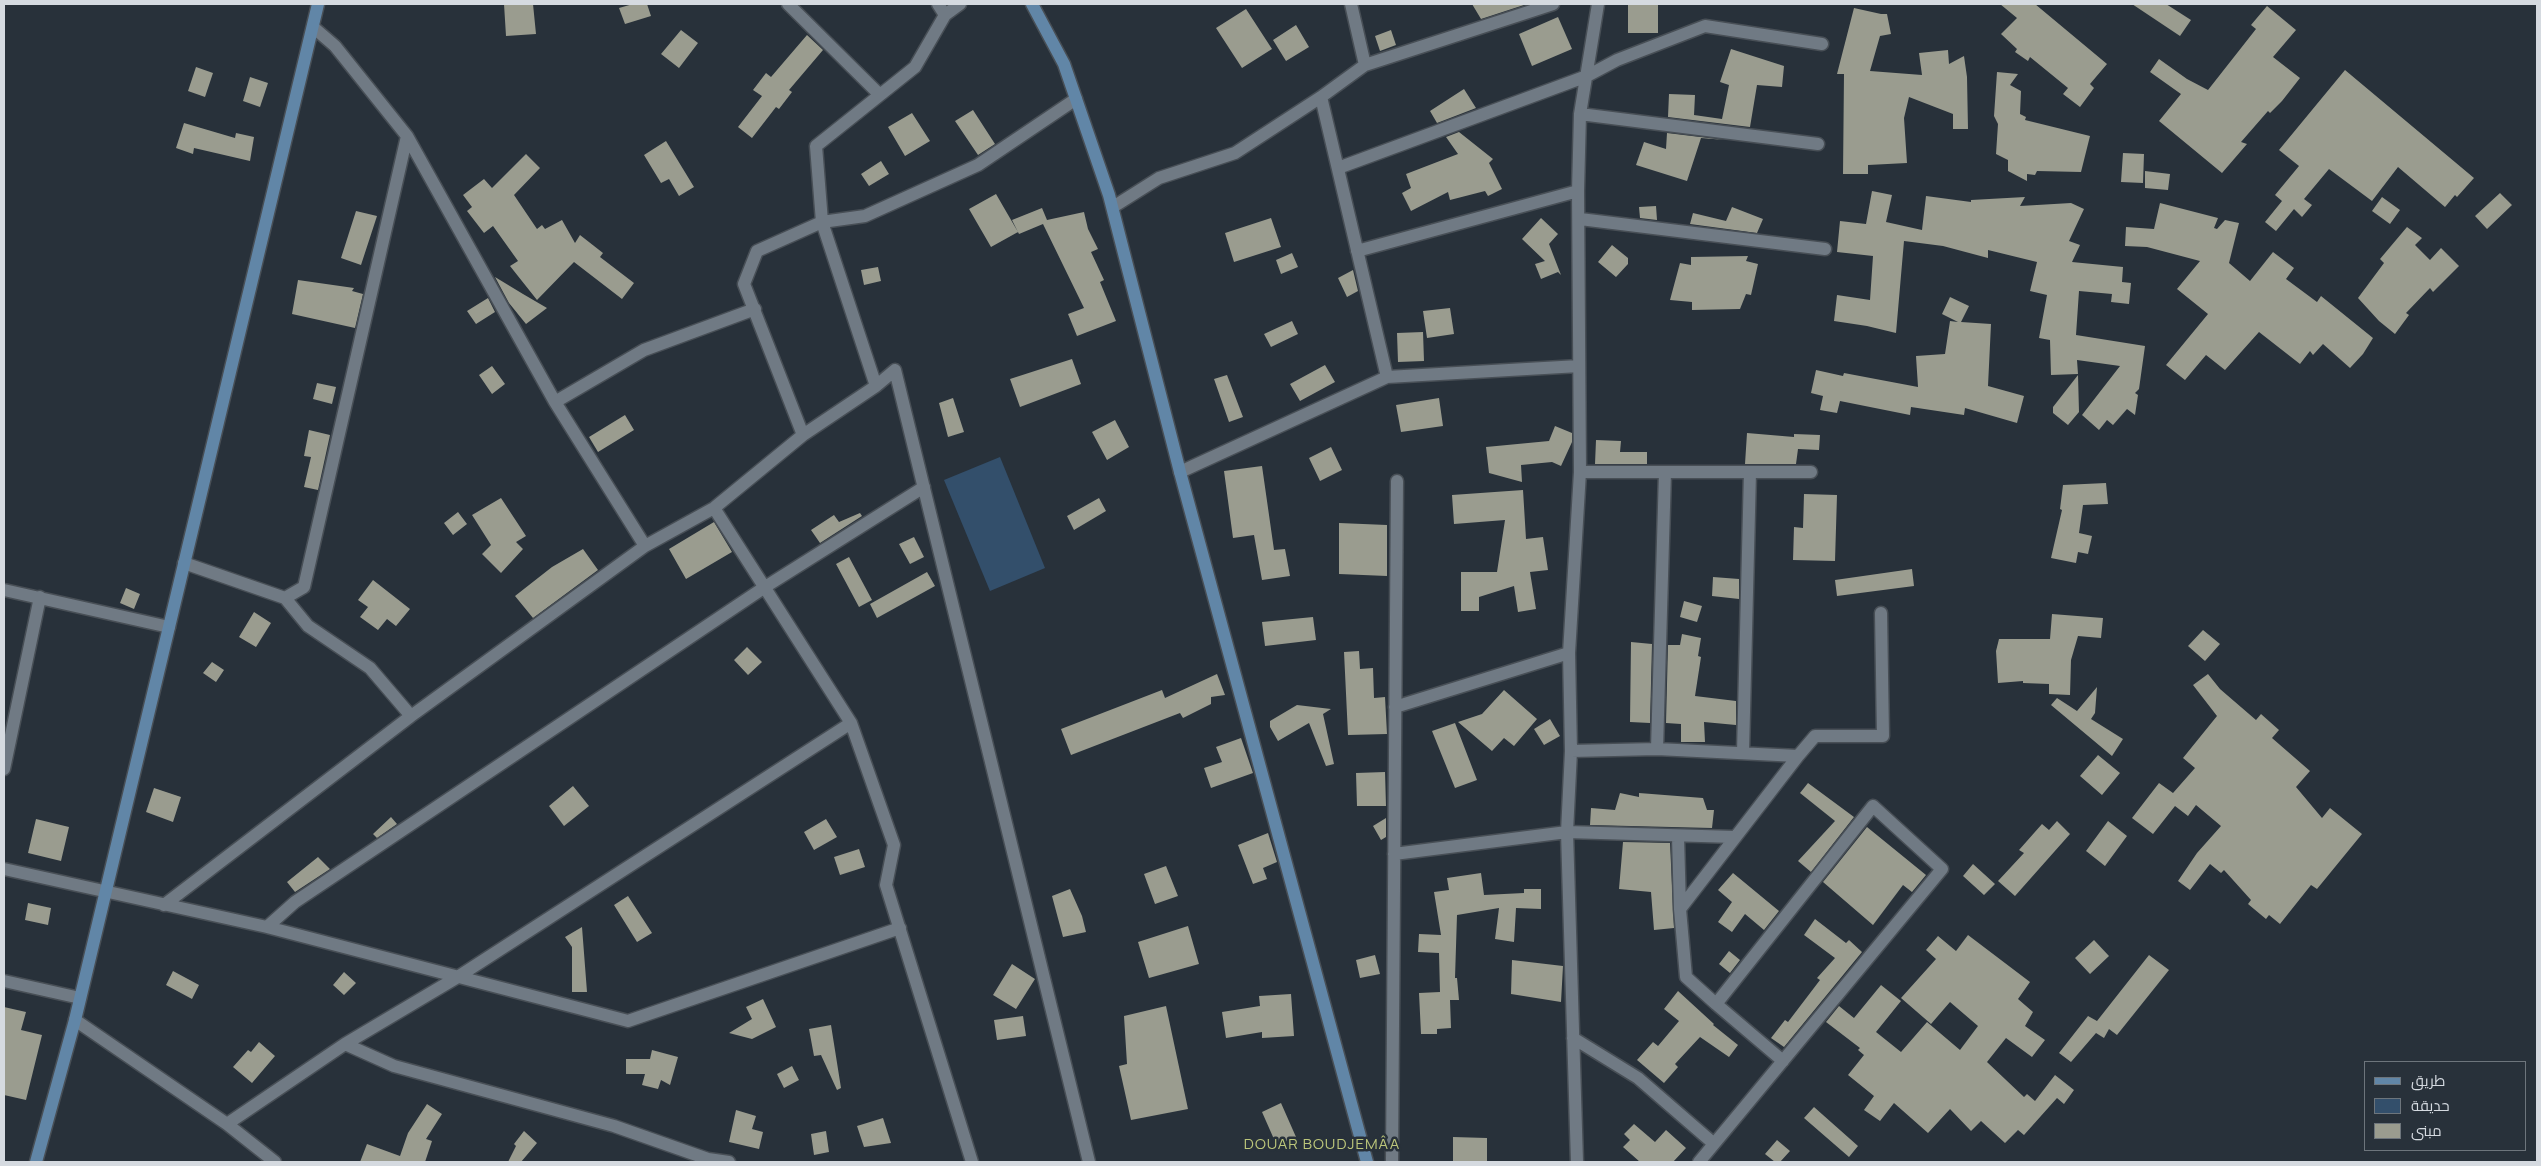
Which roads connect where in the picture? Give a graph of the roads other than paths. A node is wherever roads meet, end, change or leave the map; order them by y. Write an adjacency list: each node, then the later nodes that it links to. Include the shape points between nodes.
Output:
1 (318, 4): 10 (street)
2 (788, 4): 14 (street)
3 (938, 4): 9 (street)
4 (960, 4): 9 (street)
5 (1032, 4): 16 (street, via 1064,64)
6 (1351, 4): 12 (street)
7 (1553, 4): 12 (street)
8 (1598, 4): 13 (street)
9 (945, 15): 14 (street, via 915,67)
10 (312, 27): 18 (street, via 335,46); 42 (street)
11 (1822, 44): 13 (street, via 1705,26 1617,60)
12 (1365, 65): 15 (street)
13 (1587, 76): 17 (street); 20 (street)
14 (879, 94): 24 (street, via 816,146)
15 (1321, 97): 20 (street); 22 (street, via 1235,153 1159,178)
16 (1076, 99): 22 (street); 24 (street, via 978,165 864,216)
17 (1580, 114): 19 (street); 21 (street)
18 (407, 136): 31 (street); 46 (street, via 304,587)
19 (1818, 144)
20 (1338, 168): 26 (street)
21 (1578, 191): 23 (street); 26 (street)
22 (1112, 207): 33 (street)
23 (1580, 219): 25 (street); 28 (street)
24 (822, 222): 27 (street, via 757,251 744,284); 30 (street)
25 (1825, 249)
26 (1358, 251): 29 (street)
27 (755, 309): 31 (street, via 644,350); 32 (street)
28 (1579, 366): 29 (street); 34 (street)
29 (1387, 377): 33 (street)
30 (876, 386): 32 (street); 39 (street, via 895,370)
31 (555, 402): 41 (street)
32 (803, 435): 40 (street)
33 (1180, 472): 83 (street)
34 (1580, 472): 35 (street); 49 (street)
35 (1664, 472): 36 (street); 53 (street)
36 (1750, 472): 37 (street); 55 (street)
37 (1811, 472)
38 (1397, 481): 50 (street)
39 (924, 487): 43 (street); 82 (street)
40 (714, 508): 41 (street); 43 (street)
41 (645, 546): 51 (street)
42 (184, 563): 46 (street); 48 (street)
43 (765, 587): 52 (street); 66 (street, via 295,902)
44 (4, 590): 45 (street)
45 (40, 597): 48 (street); 57 (street)
46 (285, 598): 51 (street, via 308,626 370,668)
47 (1881, 613): 56 (street, via 1883,736 1815,736)
48 (169, 627): 63 (street)
49 (1569, 653): 50 (street); 54 (street)
50 (1395, 708): 61 (street)
51 (411, 716): 64 (street)
52 (851, 724): 67 (street, via 894,844 886,885); 68 (street)
53 (1657, 749): 54 (street); 55 (street)
54 (1571, 751): 58 (street)
55 (1743, 752): 56 (street)
56 (1798, 756): 60 (street)
57 (4, 768)
58 (1567, 832): 59 (street); 61 (street); 73 (street)
59 (1678, 837): 60 (street); 65 (street)
60 (1736, 837): 65 (street)
61 (1394, 854): 84 (street)
62 (4, 869): 63 (street)
63 (106, 890): 64 (street); 70 (street)
64 (164, 905): 66 (street)
65 (1680, 909): 71 (street, via 1686,977)
66 (267, 927): 68 (street)
67 (900, 928): 68 (street, via 628,1021); 81 (street)
68 (456, 978): 74 (street)
69 (4, 981): 70 (street)
70 (80, 998): 72 (street)
71 (1716, 1004): 75 (street); 75 (street, via 1873,806 1942,869)
72 (75, 1020): 76 (street); 78 (street)
73 (1573, 1038): 77 (street, via 1638,1078); 85 (street)
74 (345, 1044): 76 (street); 80 (street, via 394,1066 614,1126 708,1159)
75 (1783, 1060): 77 (street)
76 (227, 1124): 79 (street)
77 (1713, 1143): 86 (street)
78 (36, 1162)
79 (275, 1162)
80 (729, 1162)
81 (972, 1162)
82 (1089, 1162)
83 (1367, 1162)
84 (1392, 1162)
85 (1577, 1162)
86 (1699, 1162)

